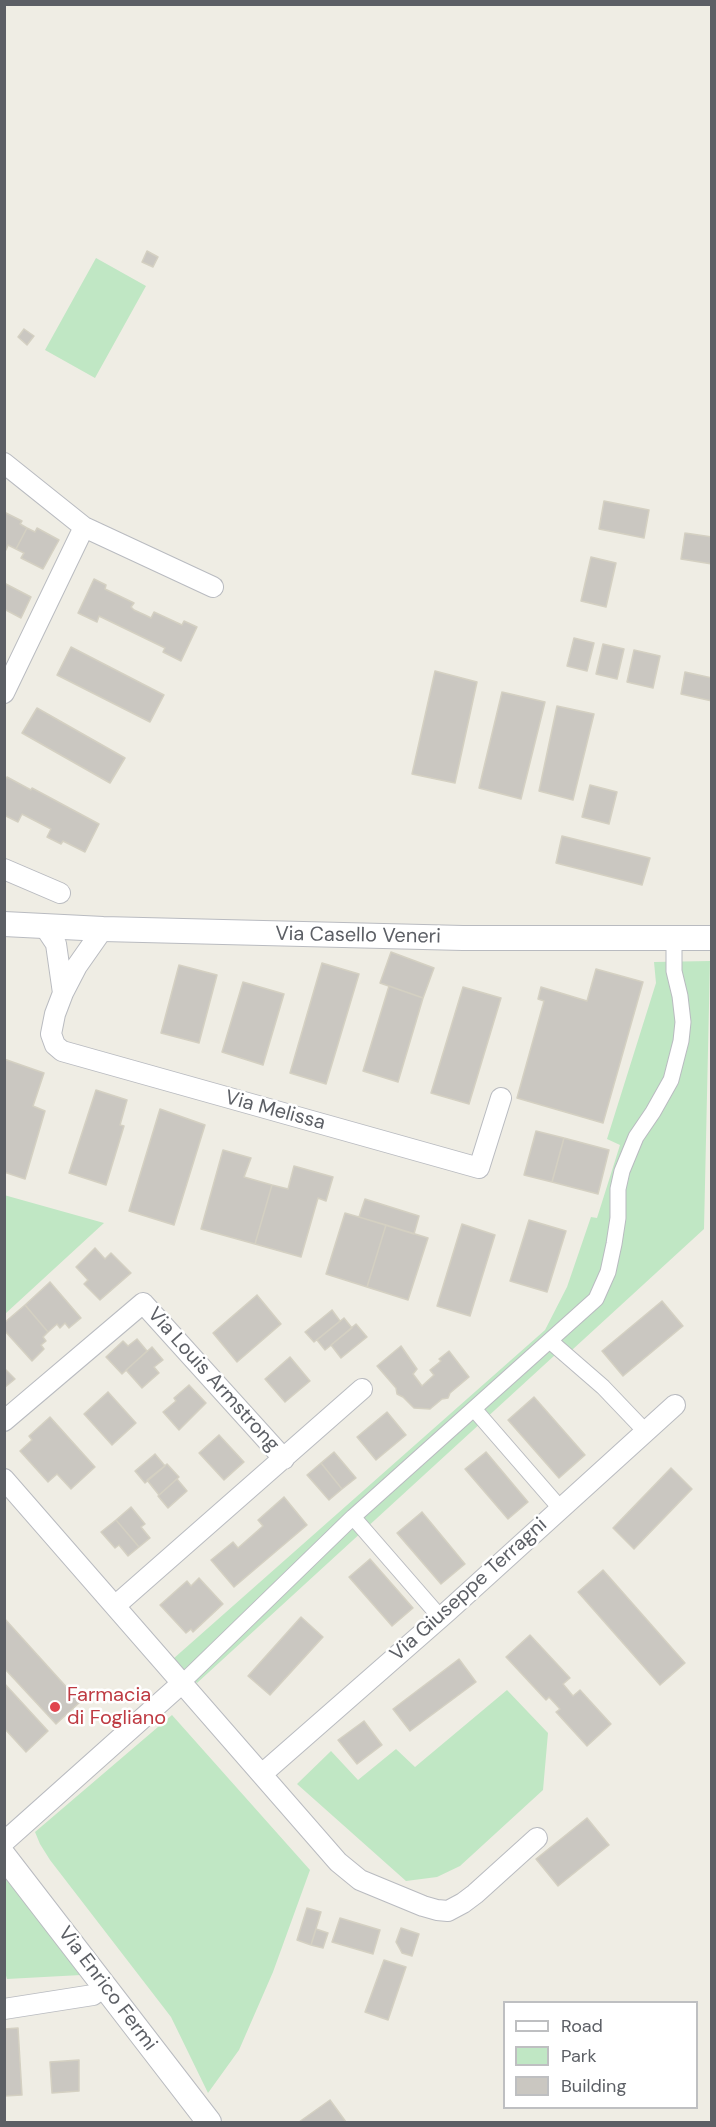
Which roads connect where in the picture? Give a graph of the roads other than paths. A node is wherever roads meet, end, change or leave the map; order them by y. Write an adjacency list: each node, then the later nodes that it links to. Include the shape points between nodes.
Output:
1 (4, 463): 2 (street)
2 (84, 527): 3 (street); 4 (street)
3 (213, 587)
4 (4, 693)
5 (4, 869): 6 (street)
6 (60, 892)
7 (4, 924): 8 (street, Via Casello Veneri)
8 (44, 926): 9 (street, Via Casello Veneri); 12 (street, Via Melissa, via 56,944)
9 (103, 929): 10 (street, Via Casello Veneri, via 463,938); 12 (street, Via Melissa)
10 (674, 938): 11 (street, Via Casello Veneri); 14 (street, via 674,971 683,1022 671,1080 636,1137 621,1171 609,1272 596,1299)
11 (711, 938)
12 (63, 993): 13 (street, Via Melissa, via 51,1034 63,1052 479,1168)
13 (501, 1098)
14 (550, 1341): 17 (street); 19 (street, via 603,1386)
15 (362, 1389): 20 (street, Via Louis Armstrong)
16 (675, 1405): 19 (street, Via Giuseppe Terragni)
17 (474, 1409): 22 (street); 23 (street)
18 (4, 1421): 20 (street, Via Louis Armstrong, via 143,1303)
19 (645, 1431): 22 (street, Via Giuseppe Terragni)
20 (284, 1459): 24 (street, Via Louis Armstrong)
21 (4, 1479): 24 (street)
22 (560, 1508): 25 (street, Via Giuseppe Terragni)
23 (353, 1517): 25 (street); 26 (street)
24 (115, 1606): 26 (street)
25 (440, 1617): 27 (street, Via Giuseppe Terragni)
26 (181, 1684): 27 (street); 29 (street)
27 (262, 1774): 28 (street, via 338,1862 360,1880 436,1910 448,1911 463,1903)
28 (537, 1838)
29 (4, 1842)
30 (4, 1856): 31 (street, Via Enrico Fermi)
31 (104, 1987): 32 (street, via 93,1995); 33 (street, Via Enrico Fermi)
32 (4, 2009)
33 (209, 2122)

